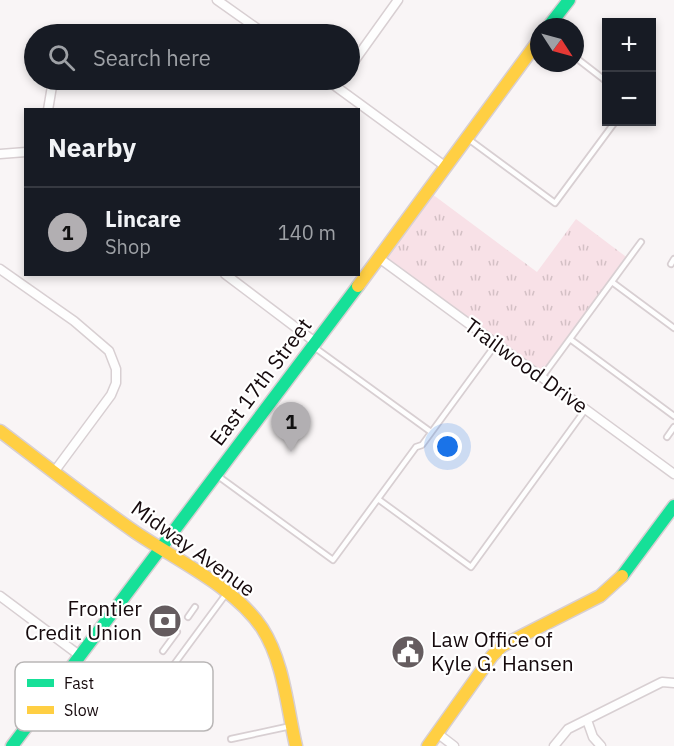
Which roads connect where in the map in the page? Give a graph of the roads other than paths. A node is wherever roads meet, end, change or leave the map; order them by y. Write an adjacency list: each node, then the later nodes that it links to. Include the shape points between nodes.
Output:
1 (217, 0): 5 (street)
2 (398, 0): 7 (street)
3 (569, 0): 4 (main road)
4 (555, 18)
5 (251, 24)
6 (530, 52): 14 (main road, East 17th Street)
7 (360, 53)
8 (584, 64): 9 (lane)
9 (602, 78)
10 (51, 90): 12 (street)
11 (347, 90): 17 (street)
12 (48, 108)
13 (612, 126): 14 (lane, via 555,203)
14 (467, 138): 17 (main road, East 17th Street)
15 (24, 152): 16 (street)
16 (0, 154)
17 (446, 167): 19 (main road, East 17th Street)
18 (641, 242): 22 (lane)
19 (379, 258): 25 (main road, East 17th Street); 26 (street, Trailwood Drive)
20 (0, 269): 34 (street, via 110,351 116,369 111,395)
21 (228, 276): 25 (street)
22 (612, 282): 23 (lane); 24 (lane)
23 (674, 328)
24 (570, 339): 27 (lane); 29 (lane)
25 (314, 344): 32 (lane); 35 (main road, East 17th Street)
26 (496, 344): 27 (street, Trailwood Drive); 32 (lane)
27 (542, 377): 28 (street, Trailwood Drive)
28 (586, 410): 36 (street, Trailwood Drive); 37 (lane, via 471,567)
29 (674, 416)
30 (674, 428): 33 (lane)
31 (0, 431): 34 (main road, Midway Avenue)
32 (431, 432): 37 (lane)
33 (667, 437)
34 (54, 472): 39 (main road, Midway Avenue)
35 (215, 474): 37 (lane, via 333,560); 39 (main road, East 17th Street)
36 (674, 474)
37 (378, 499)
38 (674, 506): 53 (main road, via 610,589 502,646)
39 (160, 549): 40 (main road, Midway Avenue); 46 (main road, East 17th Street)
40 (226, 594): 48 (lane); 51 (main road, Midway Avenue, via 249,613 269,643)
41 (0, 596): 46 (street)
42 (195, 607): 43 (lane)
43 (188, 617)
44 (177, 632): 45 (lane)
45 (163, 651)
46 (79, 655): 47 (main road, East 17th Street)
47 (74, 662)
48 (176, 662)
49 (674, 683): 50 (street, via 662,682)
50 (586, 720): 59 (street, via 568,729); 60 (street)
51 (291, 726): 54 (lane); 56 (main road, Midway Avenue)
52 (24, 731): 55 (main road, East 17th Street)
53 (437, 733): 57 (main road); 58 (street)
54 (231, 740)
55 (13, 746)
56 (296, 746)
57 (428, 746)
58 (454, 746)
59 (554, 746)
60 (601, 746)

